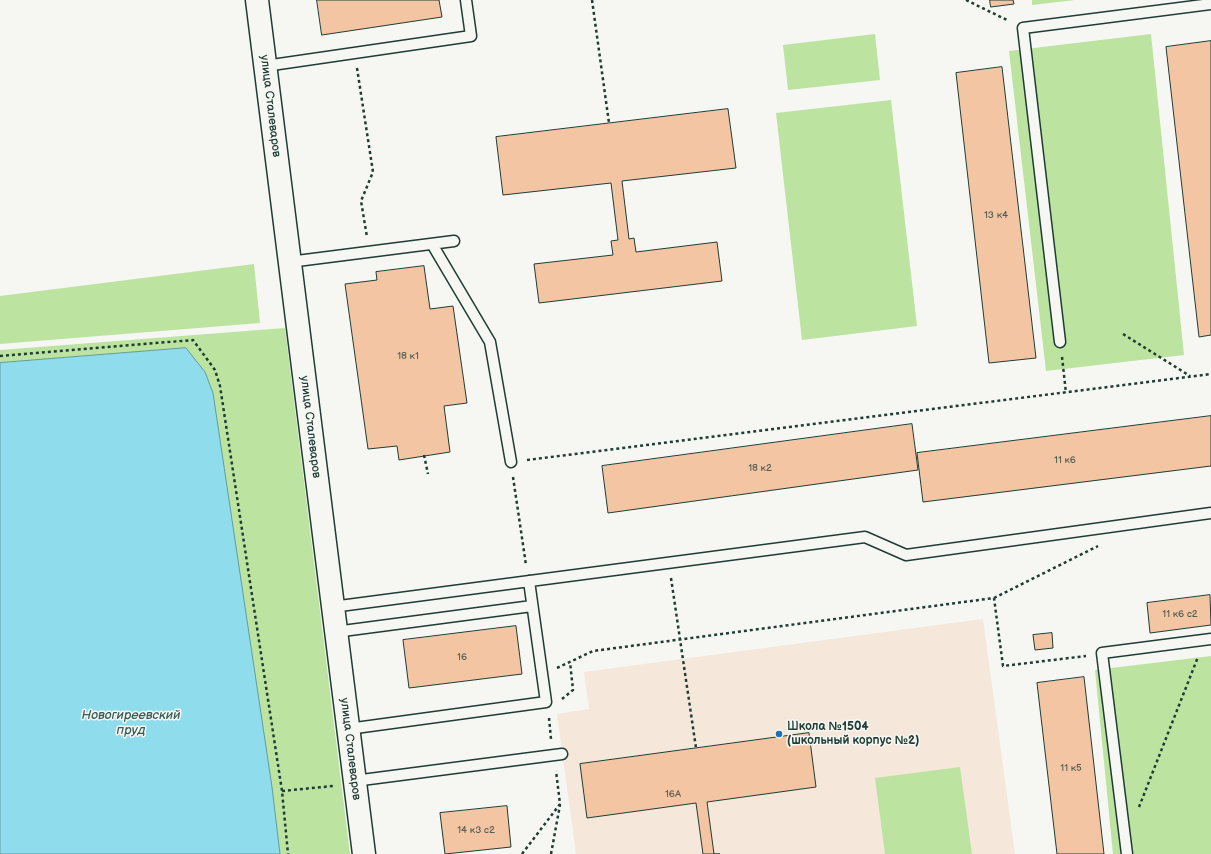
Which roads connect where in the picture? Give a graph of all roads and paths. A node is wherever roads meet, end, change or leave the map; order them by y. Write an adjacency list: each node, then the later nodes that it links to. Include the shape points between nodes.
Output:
1 (257, 0): 8 (main road, улица Сталеваров)
2 (466, 0): 7 (lane, via 471,36)
3 (592, 0): 9 (path)
4 (966, 0): 6 (path)
5 (1211, 4): 6 (lane)
6 (1023, 28): 15 (lane)
7 (354, 53): 8 (lane); 12 (path, via 373,172 361,201)
8 (265, 66): 13 (main road, улица Сталеваров)
9 (609, 123)
10 (454, 241): 11 (lane)
11 (432, 244): 12 (lane); 21 (lane, via 490,342)
12 (369, 251): 13 (lane)
13 (289, 262): 29 (main road, улица Сталеваров)
14 (1124, 334): 18 (path)
15 (1060, 342): 19 (path)
16 (0, 356): 42 (path, via 193,340 214,370 220,386)
17 (1211, 374): 18 (path)
18 (1191, 377): 19 (path)
19 (1066, 393): 21 (path)
20 (424, 455): 22 (path)
21 (511, 462): 26 (path)
22 (428, 474)
23 (1211, 513): 25 (lane, via 906,555 865,537)
24 (1105, 543): 27 (path)
25 (669, 562): 26 (lane); 31 (path)
26 (528, 581): 28 (lane); 29 (lane)
27 (994, 598): 31 (path); 33 (path, via 1003,666)
28 (532, 606): 30 (lane); 35 (lane)
29 (332, 607): 30 (main road, улица Сталеваров)
30 (335, 632): 37 (main road, улица Сталеваров)
31 (680, 639): 34 (path, via 593,651); 38 (path)
32 (1208, 639): 33 (lane); 44 (path)
33 (1102, 653): 44 (lane)
34 (570, 662): 35 (path); 36 (path, via 573,690 562,700)
35 (542, 675): 36 (lane)
36 (546, 702): 37 (lane); 39 (path)
37 (348, 729): 40 (main road, улица Сталеваров)
38 (696, 748)
39 (558, 754): 40 (lane); 43 (path)
40 (354, 781): 46 (main road, улица Сталеваров)
41 (333, 786): 42 (path)
42 (282, 791): 45 (path)
43 (560, 804): 47 (path); 48 (path)
44 (1125, 842): 49 (lane)
45 (288, 854)
46 (364, 854)
47 (522, 854)
48 (551, 854)
49 (1127, 854)

